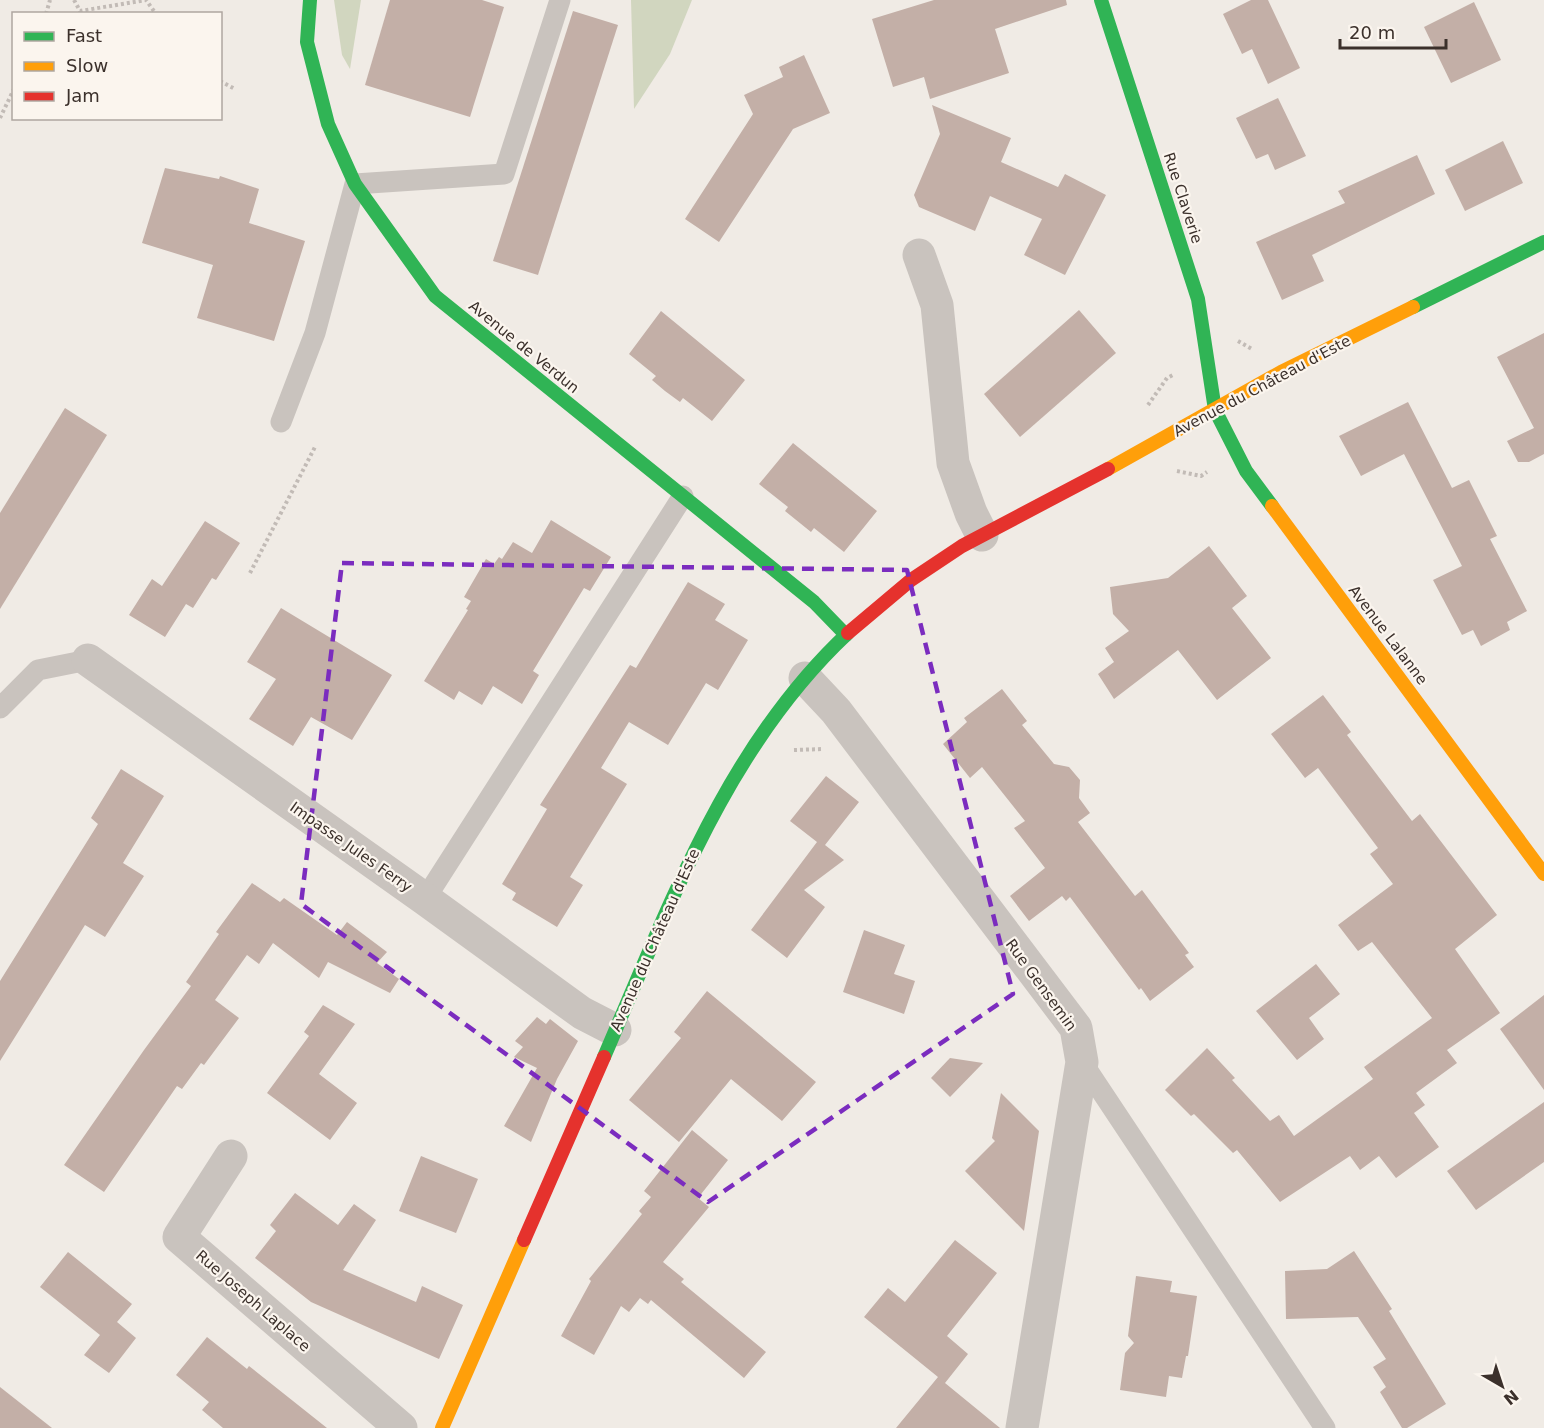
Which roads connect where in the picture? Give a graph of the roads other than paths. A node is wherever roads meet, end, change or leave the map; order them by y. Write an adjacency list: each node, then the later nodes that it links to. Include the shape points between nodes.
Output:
1 (310, 0): 4 (street, Avenue de Verdun, via 307,42 328,124)
2 (560, 0): 4 (lane, via 504,174)
3 (1101, 0): 7 (street, Rue Claverie, via 1198,299)
4 (355, 184): 8 (lane, via 315,333); 9 (street, Avenue de Verdun, via 435,296)
5 (1544, 242): 7 (street, Avenue du Château d'Este, via 1281,372)
6 (919, 255): 10 (street, via 937,305 953,463)
7 (1215, 410): 10 (street, Avenue du Château d'Este); 15 (street, Avenue Lalanne, via 1246,471)
8 (281, 422)
9 (683, 496): 11 (street, Avenue de Verdun, via 814,602); 16 (lane)
10 (982, 535): 11 (street, Avenue du Château d'Este, via 910,580)
11 (846, 635): 13 (street, Avenue du Château d'Este)
12 (88, 660): 14 (lane, via 38,670); 16 (street, Impasse Jules Ferry)
13 (805, 678): 17 (street, Avenue du Château d'Este, via 774,716 713,813); 18 (street, Rue Gensemin, via 836,711 1076,1028)
14 (0, 708)
15 (1544, 874)
16 (425, 899): 17 (street, Impasse Jules Ferry, via 582,1013)
17 (615, 1030): 21 (street, Avenue du Château d'Este)
18 (1082, 1062): 22 (street, Rue Gensemin); 23 (lane)
19 (231, 1156): 20 (street, Rue Joseph Laplace, via 179,1237)
20 (400, 1428)
21 (442, 1428)
22 (1022, 1428)
23 (1325, 1428)

